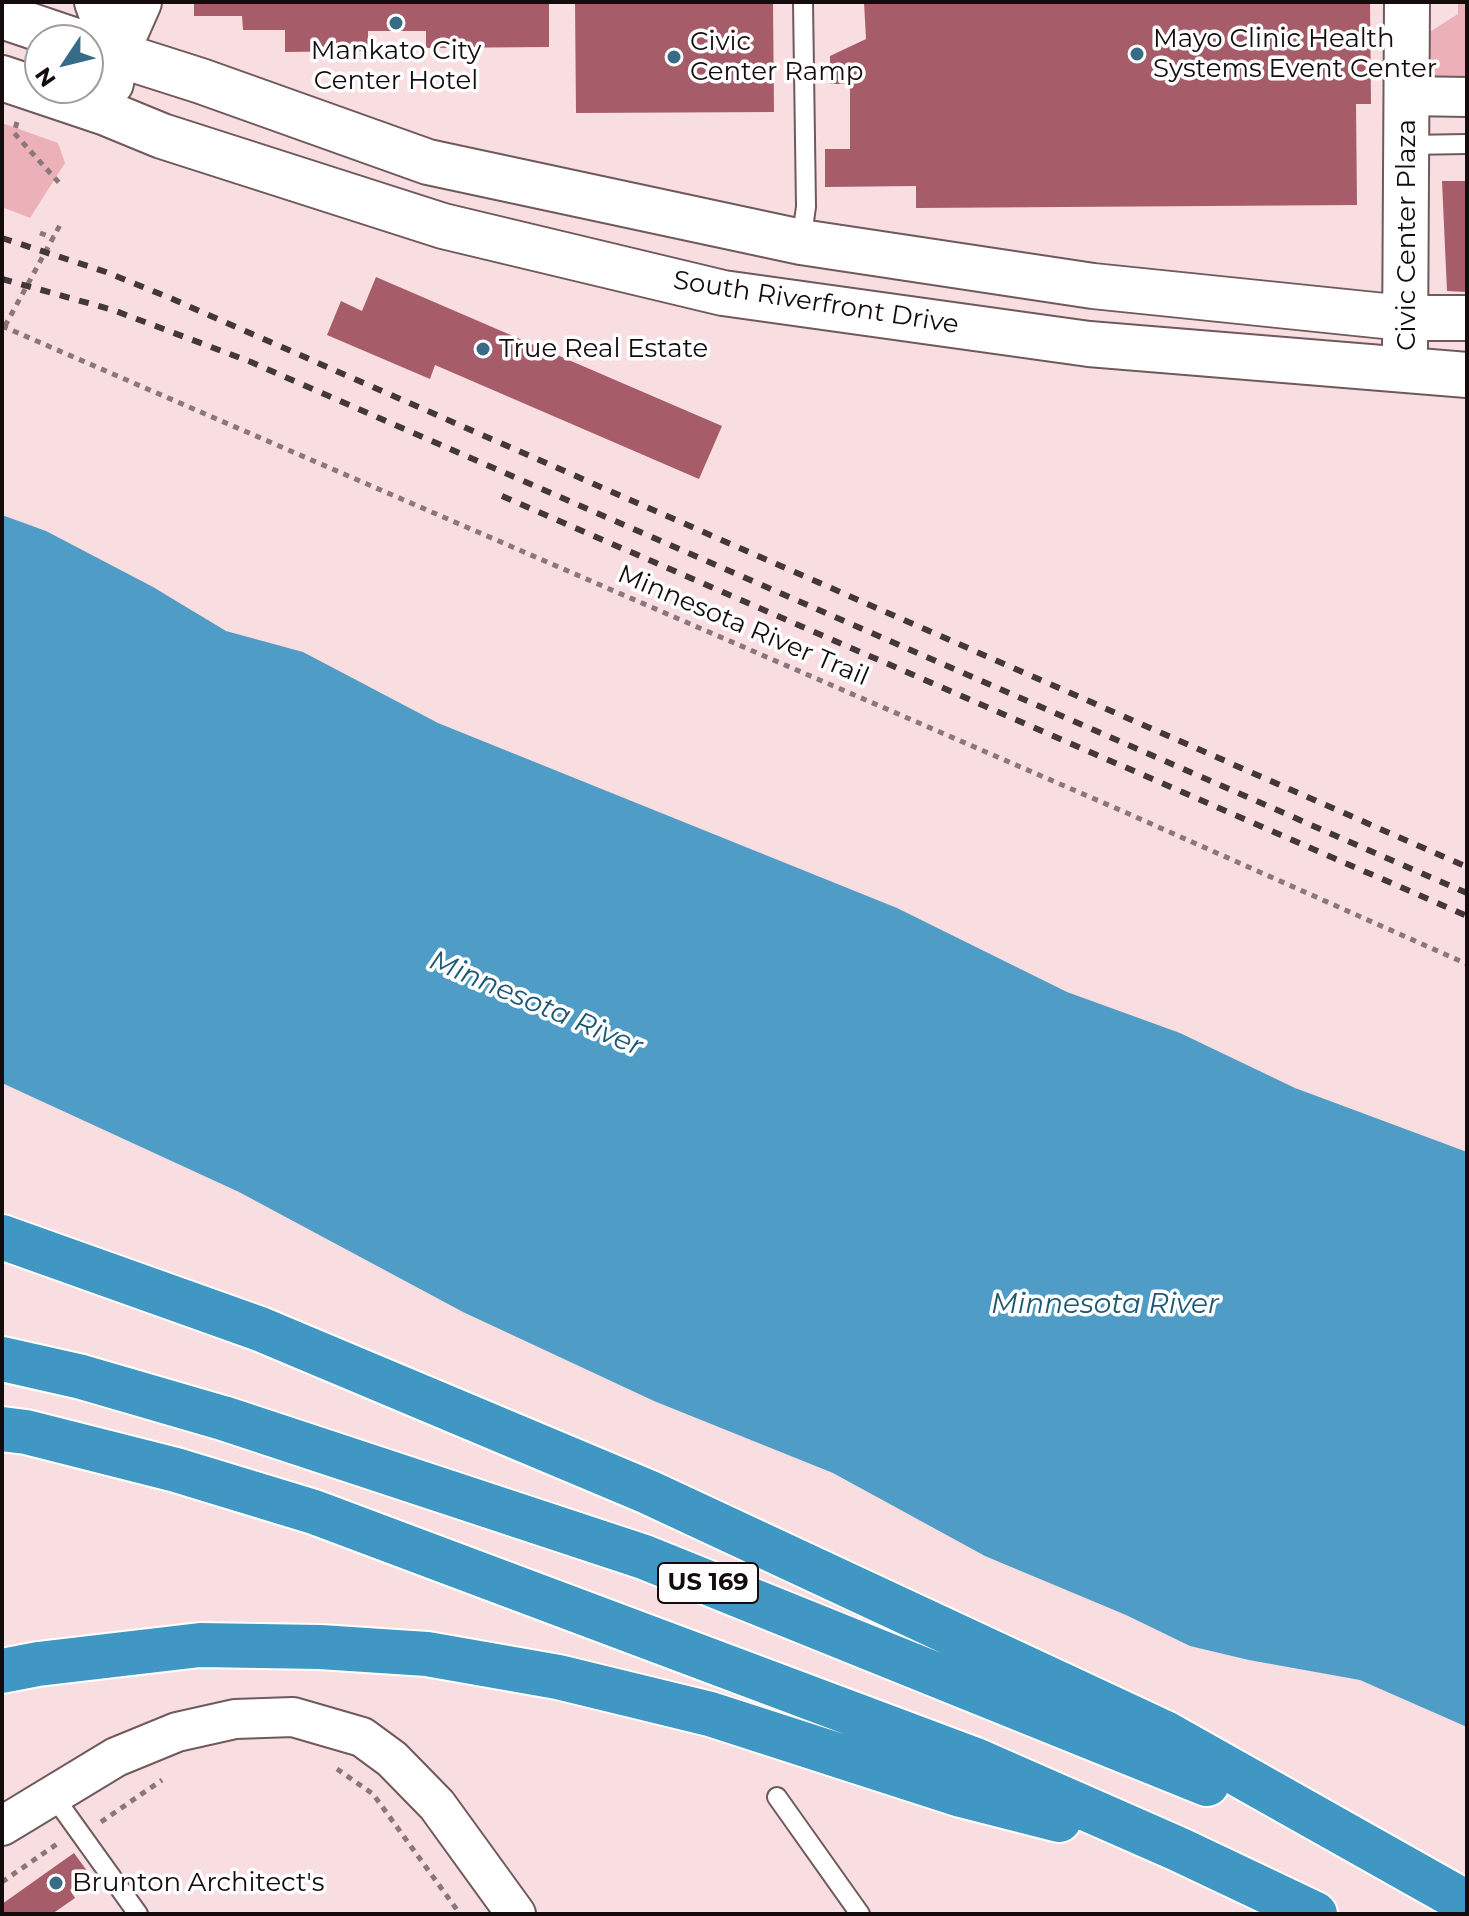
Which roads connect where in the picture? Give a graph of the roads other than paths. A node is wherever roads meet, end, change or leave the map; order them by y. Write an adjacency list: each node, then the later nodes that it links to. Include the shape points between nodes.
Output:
1 (97, 2): 7 (main road)
2 (139, 2): 8 (main road)
3 (803, 2): 17 (lane, via 806,207)
4 (1407, 2): 12 (main road, Civic Center Plaza)
5 (2, 16): 6 (main road)
6 (26, 24)
7 (99, 24)
8 (104, 46)
9 (104, 50): 17 (main road, via 428,162)
10 (2, 78): 14 (main road, South Riverfront Drive)
11 (104, 81): 14 (main road)
12 (1407, 96): 13 (street); 16 (main road, Civic Center Plaza)
13 (1467, 97)
14 (106, 113): 20 (main road, South Riverfront Drive, via 162,136 443,226 723,293 1089,344)
15 (1467, 144): 16 (lane)
16 (1407, 145): 18 (main road, Civic Center Plaza)
17 (801, 242): 18 (main road, via 1093,286)
18 (1404, 318): 19 (main road); 20 (main road, Civic Center Plaza)
19 (1467, 318)
20 (1406, 372): 21 (main road, South Riverfront Drive)
21 (1467, 375)
22 (2, 1237): 30 (highway, via 260,1329 648,1492 1165,1733)
23 (2, 1359): 30 (highway, US 169, via 223,1418 644,1557)
24 (2, 1429): 29 (highway, US 169, via 176,1470 314,1512 973,1759)
25 (2, 1671): 29 (highway, via 200,1645 427,1654 558,1677 710,1714 961,1795)
26 (52, 1794): 28 (street); 32 (lane); 33 (street, via 116,1757 177,1732 235,1719 293,1717 362,1737 392,1759 437,1805)
27 (777, 1797): 34 (lane)
28 (2, 1826)
29 (1178, 1849): 35 (highway, US 169)
30 (1393, 1863): 31 (highway, US 169)
31 (1467, 1903)
32 (138, 1914)
33 (516, 1914)
34 (860, 1914)
35 (1315, 1914)

